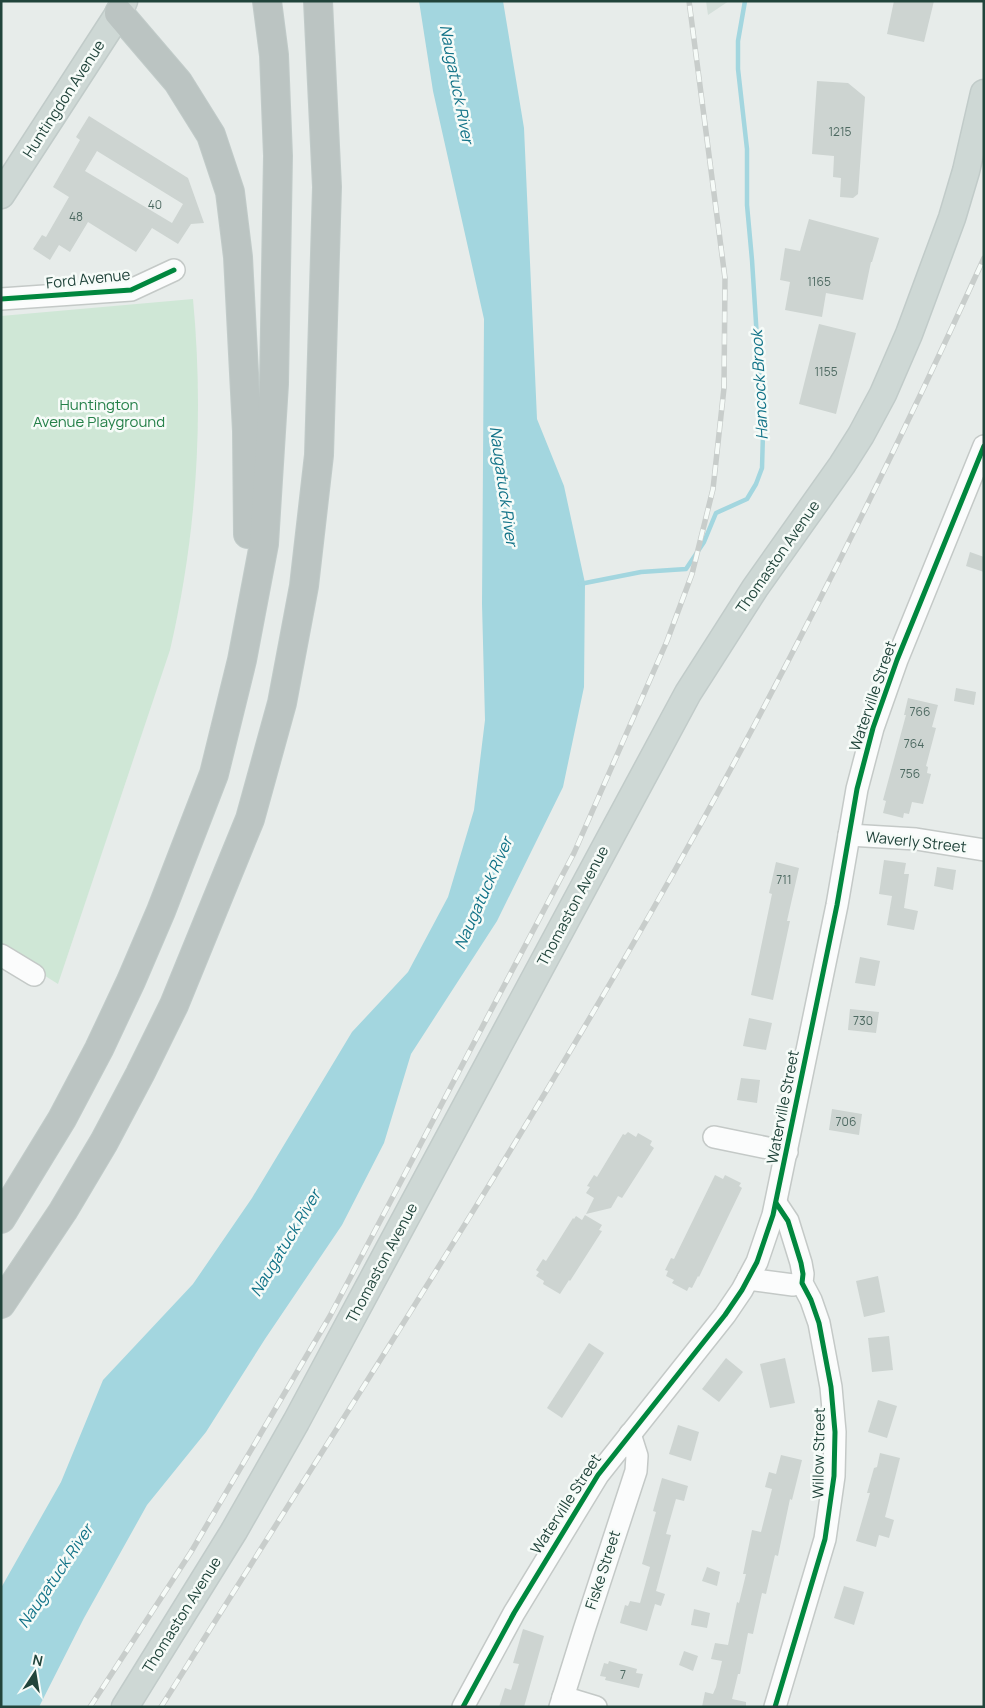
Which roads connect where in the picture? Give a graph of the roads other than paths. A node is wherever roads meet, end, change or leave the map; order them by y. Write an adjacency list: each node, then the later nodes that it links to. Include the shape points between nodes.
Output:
1 (267, 1): 13 (highway, via 274,55 278,156 274,384 264,544 242,660 214,774)
2 (314, 1): 5 (highway)
3 (318, 1): 5 (highway)
4 (121, 7): 7 (main road, Huntingdon Avenue); 13 (highway, via 178,82 211,135 230,192 238,257 247,431 248,530 227,660 203,771)
5 (320, 48): 22 (highway, via 326,187 319,455 304,586 282,703 250,819 174,1004 104,1142)
6 (984, 93): 25 (main road, Thomaston Avenue, via 952,218 909,334 876,409 842,465 755,588 688,693 300,1414 234,1531)
7 (1, 195)
8 (174, 270): 9 (street, Ford Avenue, via 131,290)
9 (1, 299)
10 (984, 446): 11 (street, Waterville Street, via 885,690 863,763)
11 (849, 835): 12 (street, Waverly Street, via 916,839); 17 (street, Waterville Street)
12 (984, 850)
13 (161, 911): 19 (highway, via 99,1049 62,1119)
14 (1, 955): 15 (street)
15 (34, 975)
16 (714, 1137): 17 (street)
17 (787, 1152): 18 (street, Waterville Street)
18 (776, 1203): 20 (street, Waterville Street, via 763,1248); 21 (street, Willow Street, via 788,1221 801,1263)
19 (1, 1219)
20 (748, 1279): 21 (street); 23 (street, Waterville Street, via 725,1315)
21 (802, 1284): 28 (street, Willow Street, via 811,1300 826,1352 835,1432 834,1476 822,1547)
22 (1, 1304)
23 (630, 1434): 24 (street, Fiske Street, via 637,1456 636,1471); 26 (street, Waterville Street, via 598,1475 560,1535)
24 (562, 1702): 27 (street)
25 (125, 1707)
26 (463, 1707)
27 (596, 1707)
28 (776, 1707)

